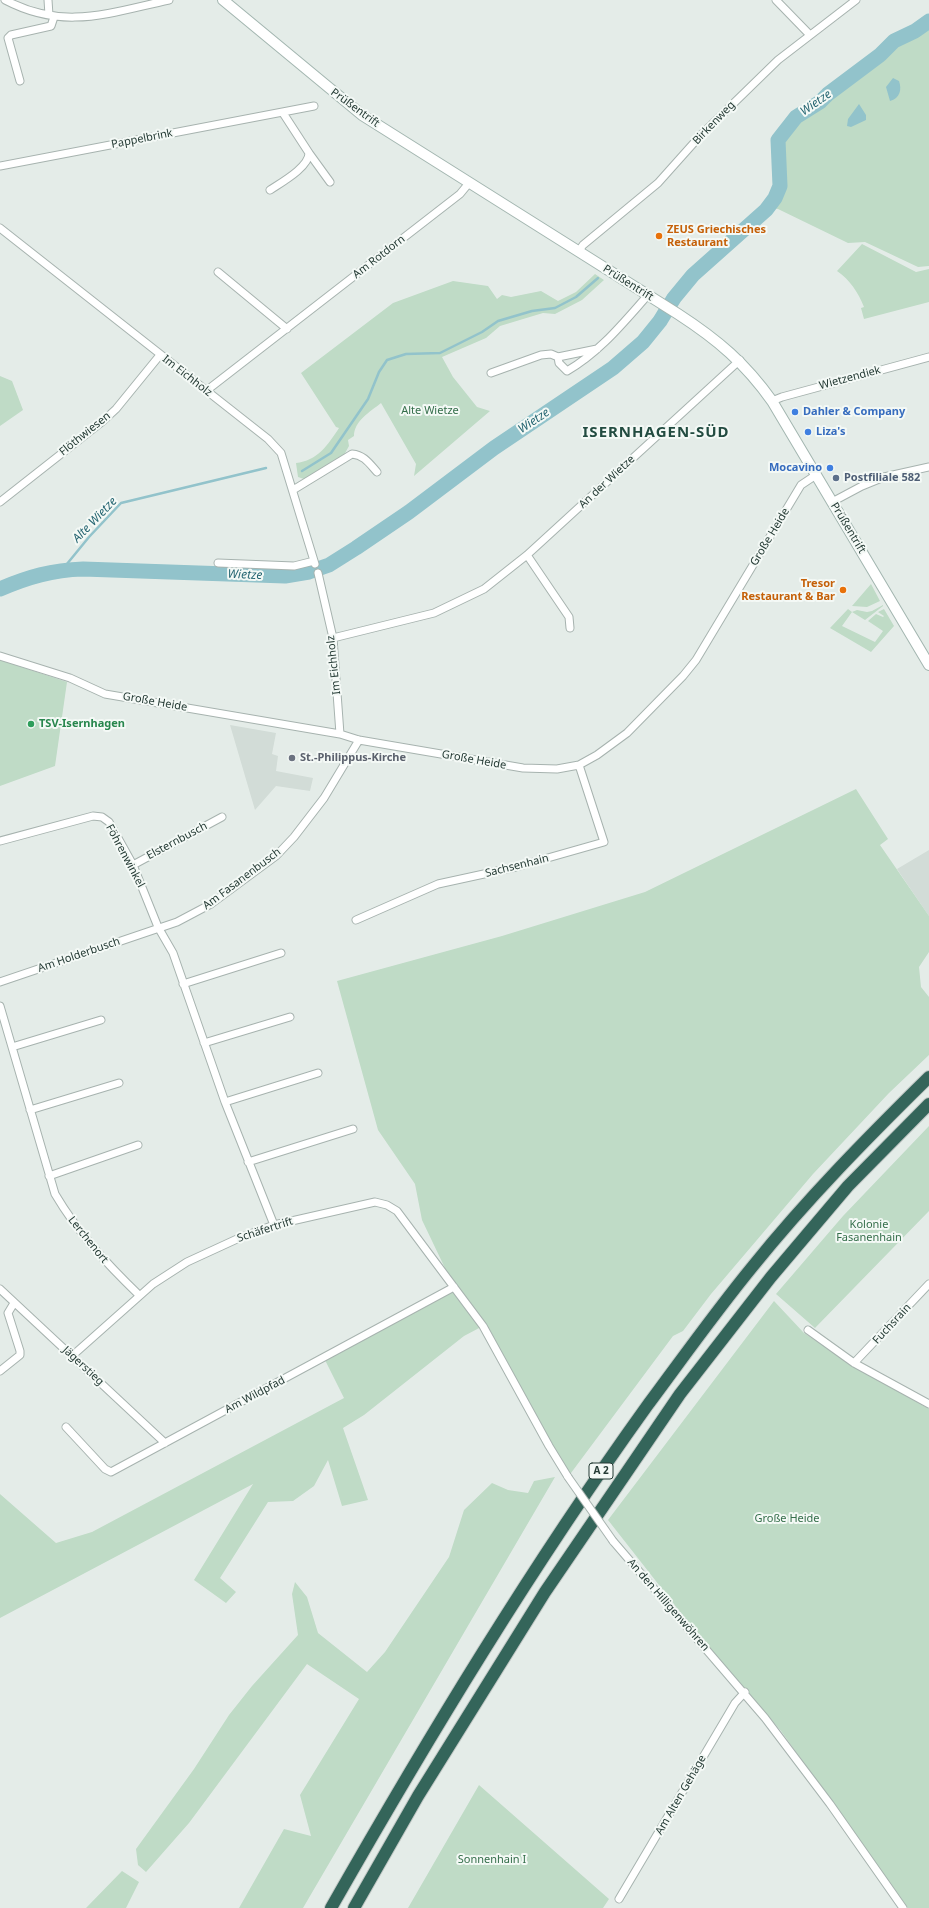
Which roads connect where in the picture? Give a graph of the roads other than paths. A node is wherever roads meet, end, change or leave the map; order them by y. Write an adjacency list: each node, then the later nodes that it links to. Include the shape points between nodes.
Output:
1 (5, 0): 7 (street)
2 (48, 0): 7 (street)
3 (169, 0): 7 (street, via 88,17)
4 (223, 0): 15 (main road, Prüßentrift, via 362,115)
5 (776, 0): 8 (street)
6 (856, 0): 8 (street, Birkenweg)
7 (51, 16): 9 (street, via 51,26 11,35 8,38)
8 (810, 35): 18 (street, Birkenweg, via 758,79 700,136 658,183 583,245)
9 (20, 81)
10 (314, 106): 11 (street, Pappelbrink)
11 (283, 113): 12 (street); 13 (street, Pappelbrink)
12 (310, 153): 14 (street); 16 (street, via 304,165)
13 (0, 166)
14 (330, 182)
15 (469, 183): 18 (main road, Prüßentrift); 21 (street, Am Rotdorn, via 460,194)
16 (270, 190)
17 (0, 228): 23 (street, Im Eichholz)
18 (578, 252): 20 (main road, Prüßentrift)
19 (218, 272): 21 (street)
20 (648, 295): 22 (street); 26 (main road, Prüßentrift, via 712,337)
21 (287, 329): 28 (street, Am Rotdorn)
22 (600, 348): 24 (street); 24 (street, via 585,361 567,371 559,363)
23 (160, 355): 28 (street, Im Eichholz); 34 (street, Flöthwiesen, via 103,421)
24 (558, 357): 27 (street, via 551,354 541,355)
25 (929, 357): 29 (street, Wietzendiek, via 782,397)
26 (740, 360): 29 (main road, Prüßentrift); 36 (street, An der Wietze)
27 (491, 373)
28 (206, 391): 33 (street, Im Eichholz, via 268,439 281,453)
29 (772, 402): 32 (main road, Prüßentrift)
30 (929, 467): 35 (street, via 884,477)
31 (377, 472): 33 (street, via 365,458 359,454 352,454)
32 (816, 475): 35 (main road, Prüßentrift); 45 (street, Große Heide, via 801,485 716,627 683,676 627,733)
33 (293, 490): 37 (street, Im Eichholz, via 314,563 294,566)
34 (0, 502)
35 (832, 502): 42 (main road, Prüßentrift)
36 (527, 555): 39 (street, via 569,617); 40 (street, An der Wietze, via 484,589 441,610 407,621)
37 (218, 563)
38 (318, 573): 40 (street, Im Eichholz)
39 (570, 628)
40 (332, 638): 43 (street, Im Eichholz)
41 (0, 656): 43 (street, Große Heide, via 70,678 105,694)
42 (929, 665)
43 (340, 734): 44 (street, Große Heide)
44 (359, 740): 45 (street, Große Heide, via 523,768 557,769); 50 (street, Am Fasanenbusch, via 310,818 276,856 192,916)
45 (579, 765): 49 (street, Sachsenhain, via 604,842 516,867 438,884)
46 (222, 816): 48 (street, Elsternbusch)
47 (0, 842): 48 (street, Föhrenwinkel, via 67,822 94,816 102,817 109,822)
48 (132, 865): 50 (street, Föhrenwinkel)
49 (356, 920)
50 (158, 927): 52 (street, Am Holderbusch); 53 (street, via 173,953)
51 (281, 953): 53 (street)
52 (0, 982)
53 (183, 984): 57 (street)
54 (0, 1006): 58 (street, Lerchenort)
55 (290, 1016): 57 (street)
56 (101, 1020): 58 (street)
57 (204, 1043): 62 (street)
58 (12, 1047): 64 (street, Lerchenort)
59 (318, 1073): 62 (street)
60 (929, 1077): 84 (highway, A 2, via 835,1173 754,1265 627,1435 528,1580 400,1786)
61 (119, 1083): 64 (street)
62 (225, 1102): 67 (street)
63 (929, 1104): 85 (highway, A 2, via 848,1186 766,1283 680,1394 545,1592 418,1796)
64 (30, 1110): 68 (street, Lerchenort)
65 (353, 1129): 67 (street)
66 (138, 1145): 68 (street)
67 (248, 1162): 69 (street)
68 (49, 1176): 73 (street, Lerchenort, via 55,1194 77,1228 108,1265)
69 (274, 1225): 71 (street, Schäfertrift, via 375,1202 387,1205 397,1211); 73 (street, Schäfertrift, via 187,1262)
70 (929, 1284): 77 (street, Fuchsrain)
71 (454, 1287): 81 (street, Am Wildpfad); 82 (street, An den Hilligenwöhren, bridge, via 483,1326 568,1477 613,1541)
72 (0, 1289): 74 (street, Jägerstieg)
73 (140, 1295): 76 (street, Schäfertrift)
74 (14, 1303): 76 (street, Jägerstieg); 78 (street, via 8,1313 20,1355)
75 (808, 1330): 77 (street)
76 (72, 1356): 81 (street, Jägerstieg)
77 (854, 1363): 79 (street)
78 (0, 1371)
79 (929, 1404)
80 (66, 1427): 81 (street, Am Wildpfad, via 105,1469 111,1472)
81 (165, 1443)
82 (744, 1692): 83 (street, Am Alten Gehäge, via 735,1703); 86 (street, An den Hilligenwöhren, via 785,1742)
83 (619, 1899)
84 (331, 1908)
85 (354, 1908)
86 (903, 1908)

